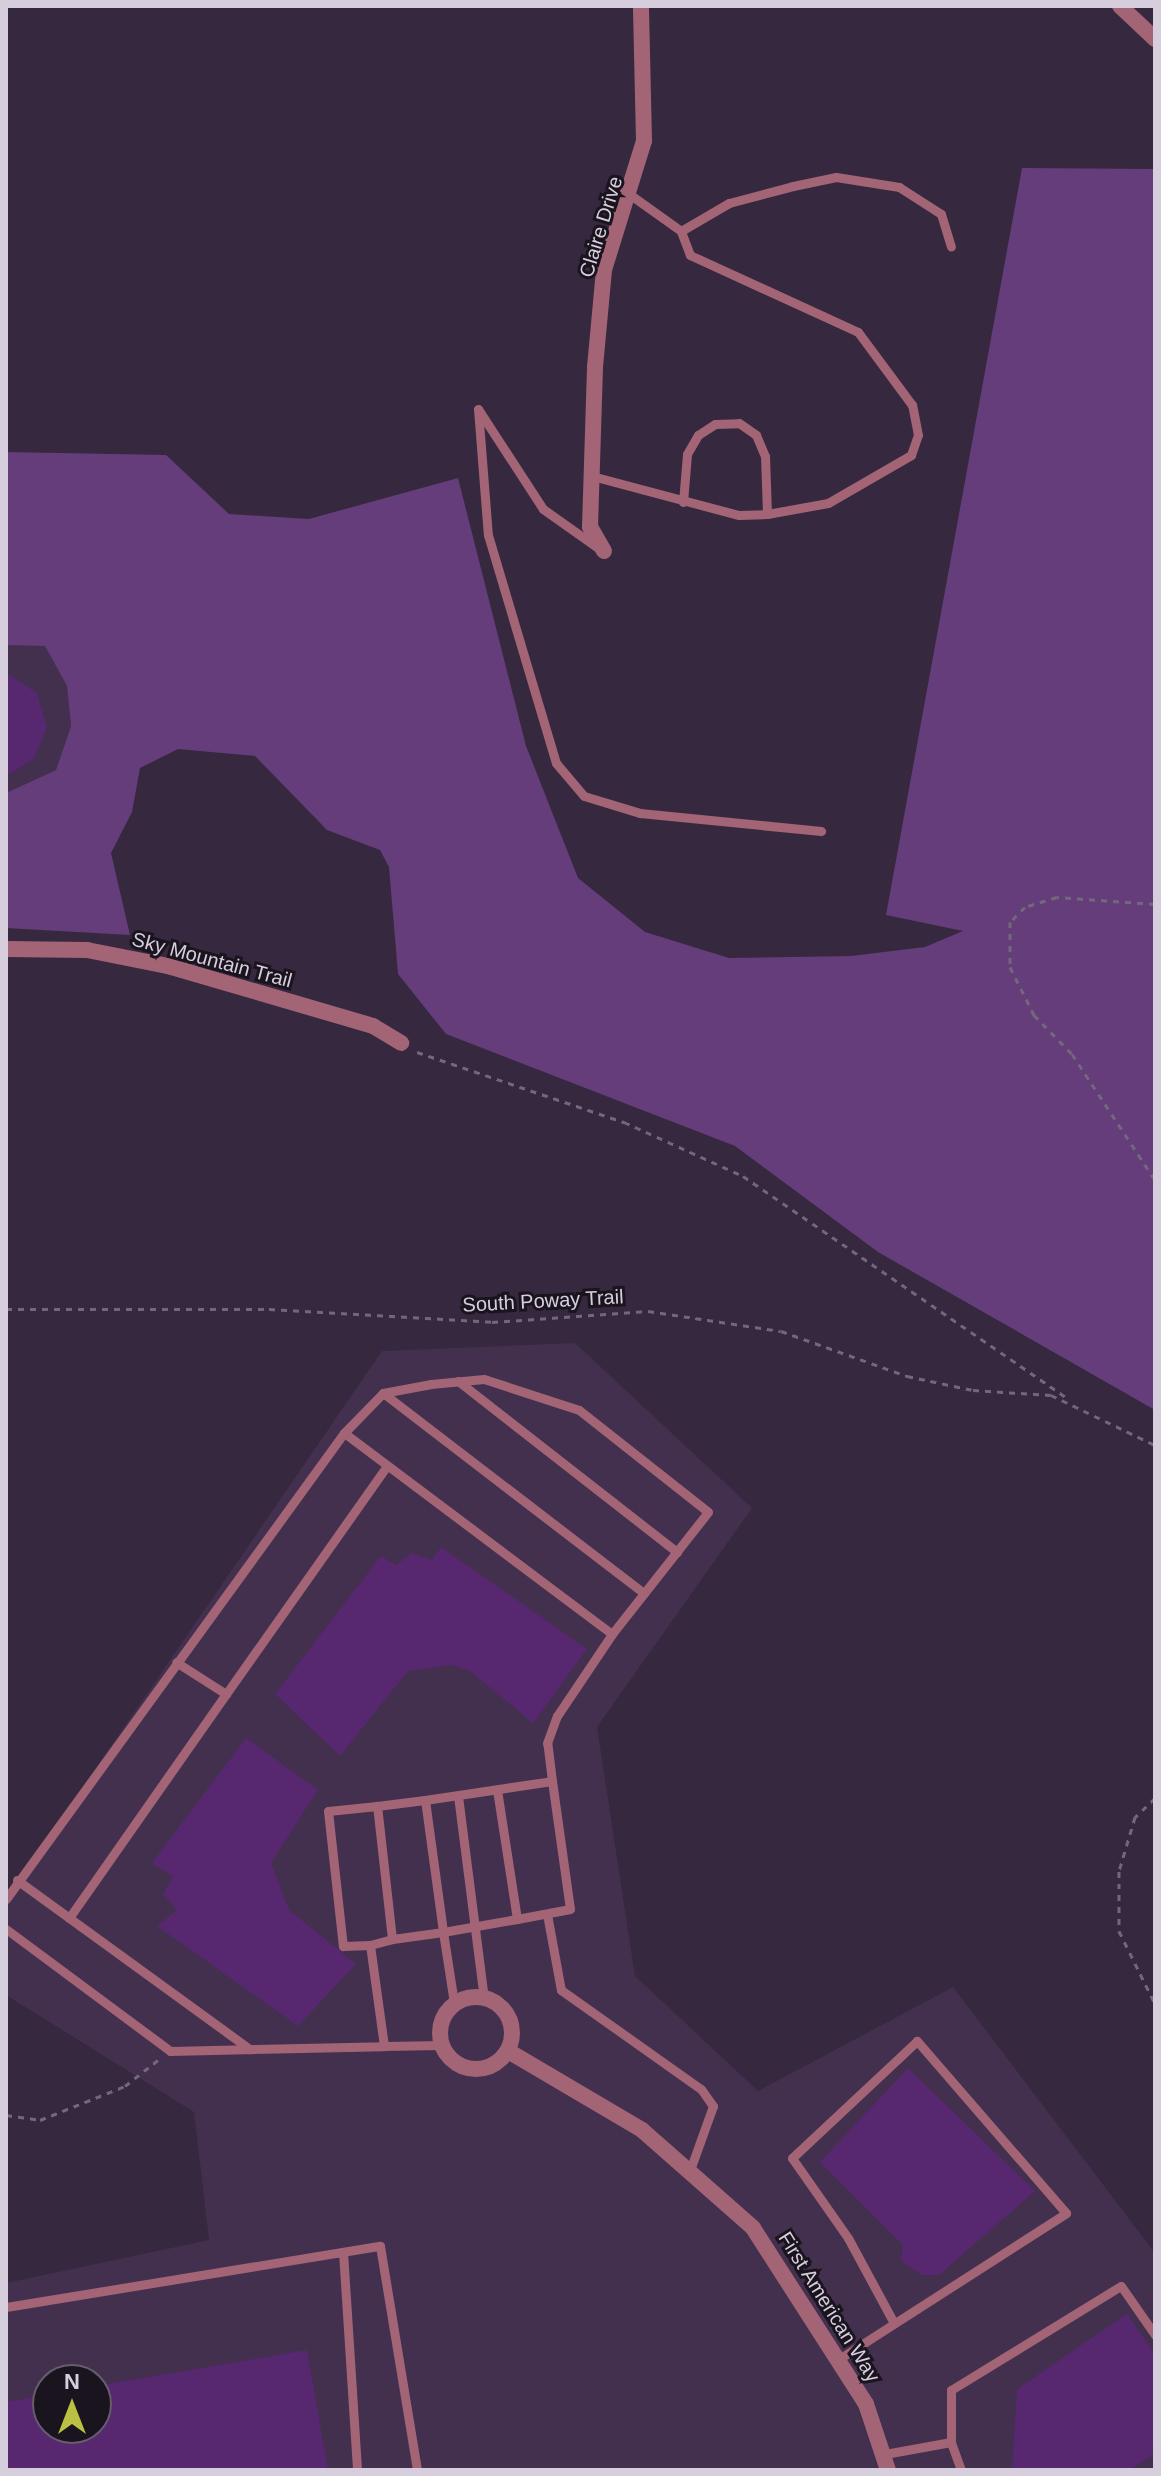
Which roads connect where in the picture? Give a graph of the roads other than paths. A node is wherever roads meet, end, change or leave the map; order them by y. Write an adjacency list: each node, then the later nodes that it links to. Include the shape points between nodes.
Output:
1 (641, 6): 4 (street, Claire Drive, via 644,141)
2 (1122, 9): 3 (street)
3 (1155, 39)
4 (632, 196): 5 (lane); 7 (street, Claire Drive, via 604,270)
5 (681, 231): 6 (lane, via 729,203 836,177 899,187 941,214); 9 (lane, via 690,255 820,308 858,332 912,405 918,435 911,455 828,503)
6 (951, 247)
7 (592, 476): 8 (lane); 10 (street, Claire Drive, via 590,527)
8 (683, 502): 9 (lane); 9 (lane, via 687,454 698,435 715,424 739,423 756,435 765,456)
9 (767, 514)
10 (604, 551): 11 (lane, via 568,533 543,509 478,409 488,535 556,763 584,796 640,813)
11 (821, 831)
12 (6, 949): 13 (street, Sky Mountain Trail, via 87,950 168,966 373,1026)
13 (407, 1047)
14 (458, 1381): 15 (lane); 18 (lane); 18 (lane, via 532,1390 579,1410 708,1512)
15 (383, 1393): 16 (lane); 19 (lane)
16 (344, 1433): 17 (lane); 21 (lane)
17 (387, 1466): 20 (lane); 22 (lane)
18 (677, 1552): 19 (lane)
19 (644, 1593): 20 (lane)
20 (612, 1634): 23 (lane, via 557,1716 547,1743)
21 (176, 1662): 22 (lane); 28 (lane)
22 (226, 1694): 31 (lane)
23 (552, 1781): 24 (lane); 30 (lane, via 570,1909)
24 (497, 1790): 25 (lane); 32 (lane)
25 (458, 1796): 26 (lane); 33 (lane)
26 (425, 1800): 27 (lane); 35 (lane)
27 (377, 1806): 36 (lane); 37 (lane, via 328,1811 343,1946)
28 (17, 1880): 29 (lane); 31 (lane)
29 (6, 1899)
30 (547, 1914): 32 (lane); 44 (lane, via 561,1990 701,2089 713,2106)
31 (69, 1918): 42 (lane)
32 (517, 1919): 33 (lane)
33 (475, 1927): 35 (lane); 38 (lane)
34 (6, 1929): 42 (lane, via 170,2051)
35 (443, 1932): 36 (lane); 39 (lane)
36 (392, 1939): 37 (lane)
37 (370, 1945): 41 (lane)
38 (484, 1998): 39 (street); 43 (street, via 509,2018)
39 (454, 2003): 40 (street, via 441,2022)
40 (441, 2045): 41 (lane); 43 (street, via 466,2068 490,2067)
41 (384, 2046): 42 (lane)
42 (250, 2049)
43 (508, 2051): 44 (street, First American Way)
44 (691, 2167): 49 (street, First American Way, via 780,2261)
45 (343, 2252): 46 (lane); 52 (lane); 53 (lane, via 380,2246)
46 (6, 2307)
47 (894, 2323): 47 (lane, via 1066,2213 917,2041 792,2158 848,2238); 49 (lane)
48 (1155, 2335): 50 (lane, via 1121,2286 951,2390)
49 (839, 2359): 51 (street, First American Way)
50 (951, 2442): 51 (lane); 54 (lane)
51 (887, 2462)
52 (357, 2470)
53 (417, 2470)
54 (961, 2470)

